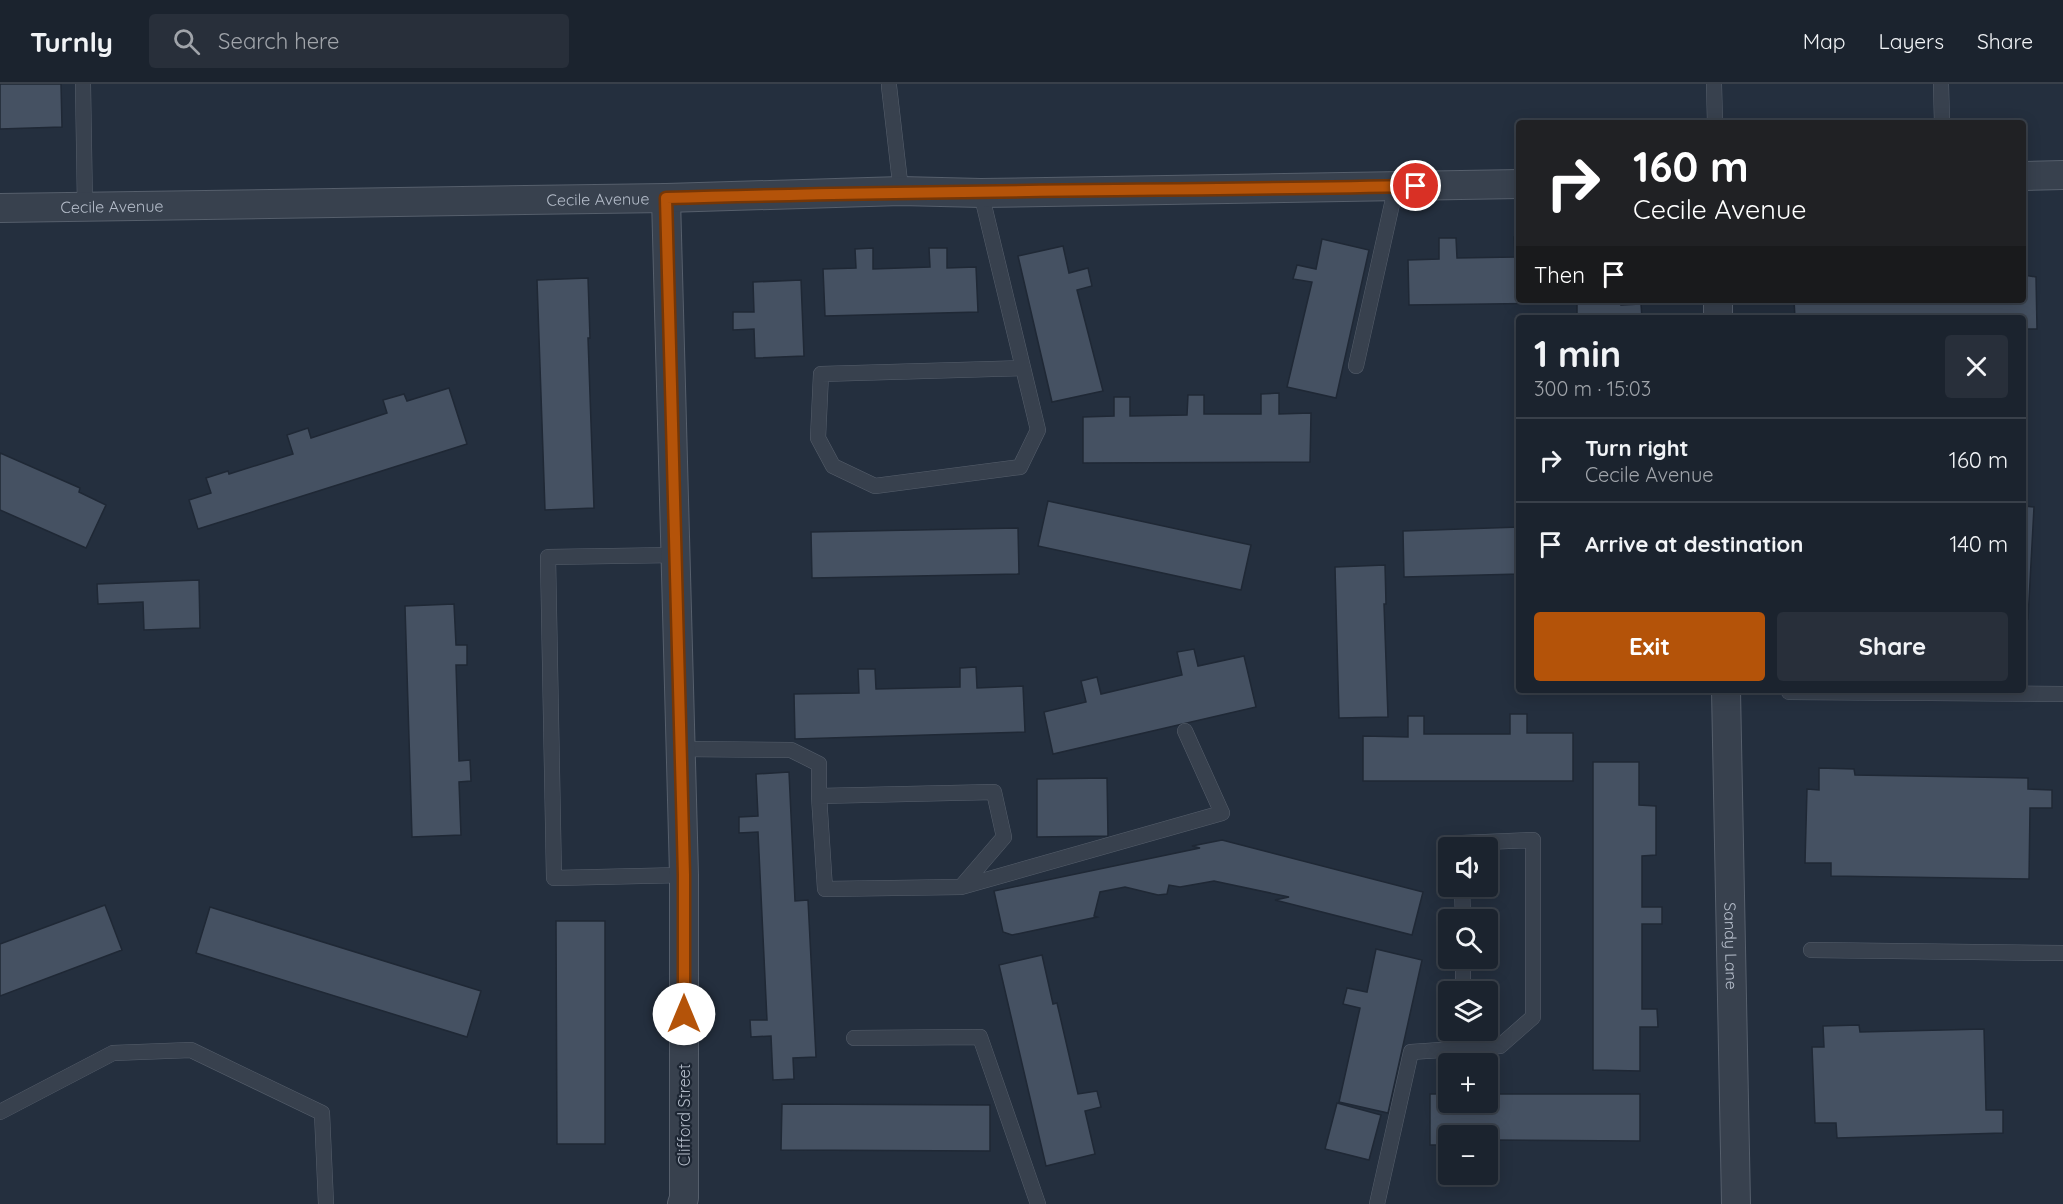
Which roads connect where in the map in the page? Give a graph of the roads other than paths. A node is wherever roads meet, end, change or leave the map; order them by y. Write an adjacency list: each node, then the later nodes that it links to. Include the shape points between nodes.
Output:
1 (83, 84): 14 (lane)
2 (1714, 84): 5 (lane)
3 (1941, 84): 6 (lane)
4 (889, 86): 11 (lane)
5 (1715, 120)
6 (1942, 120)
7 (2063, 175): 8 (street)
8 (2026, 176)
9 (1516, 184): 10 (street, Cecile Avenue)
10 (1396, 186): 12 (street, Cecile Avenue); 16 (lane)
11 (901, 191): 12 (street, Cecile Avenue); 13 (street, Cecile Avenue)
12 (981, 193): 17 (lane)
13 (666, 198): 14 (street, Cecile Avenue); 18 (street, Clifford Street)
14 (85, 207): 15 (street, Cecile Avenue)
15 (0, 208)
16 (1356, 366)
17 (1023, 368): 17 (lane, via 1038,430 1020,467 875,486 833,466 818,438 821,374)
18 (676, 555): 23 (street, Clifford Street); 26 (lane, via 548,557 554,878)
19 (1726, 693): 38 (street, Sandy Lane)
20 (1926, 693): 21 (lane)
21 (2063, 694)
22 (1185, 731): 27 (lane, via 1221,813)
23 (681, 749): 24 (lane, via 791,750 819,764); 26 (street, Clifford Street)
24 (819, 795): 27 (lane, via 825,889); 27 (lane, via 994,792 1004,837)
25 (1498, 841): 32 (lane, via 1533,840 1533,1017 1500,1046)
26 (684, 875): 35 (street, Clifford Street)
27 (962, 887)
28 (1811, 950): 29 (lane)
29 (2063, 953)
30 (854, 1038): 36 (lane, via 980,1037)
31 (1463, 1041): 32 (lane)
32 (1463, 1048): 37 (lane, via 1411,1052)
33 (0, 1112): 34 (lane, via 113,1053 190,1050 322,1113)
34 (326, 1204)
35 (682, 1204)
36 (1038, 1204)
37 (1377, 1204)
38 (1736, 1204)

